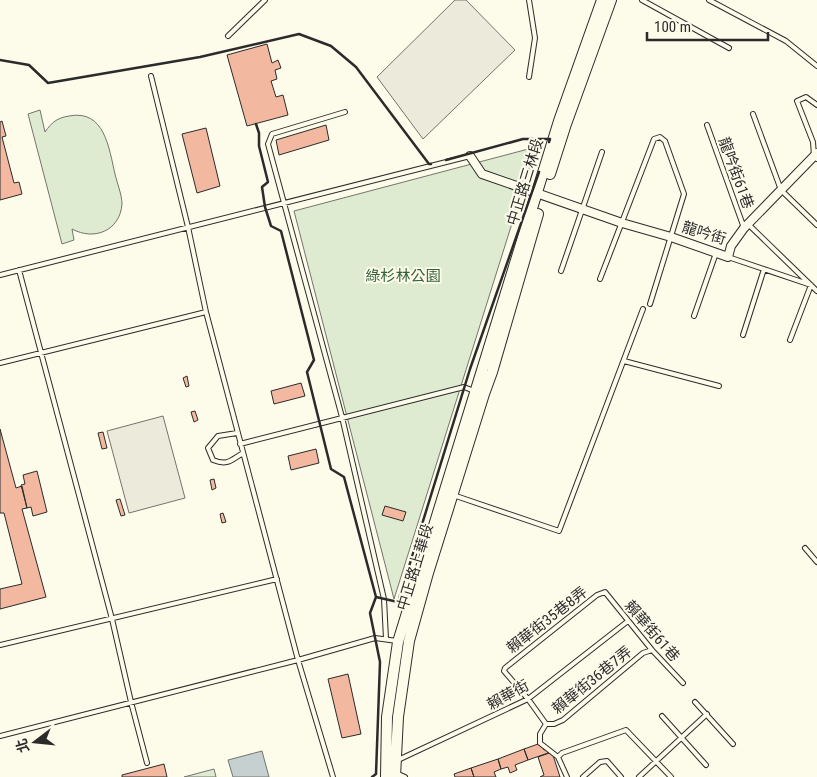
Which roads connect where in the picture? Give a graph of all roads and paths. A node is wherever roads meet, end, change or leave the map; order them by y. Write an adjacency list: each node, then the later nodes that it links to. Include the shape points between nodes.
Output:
1 (265, 0): 7 (lane)
2 (529, 0): 11 (lane, via 535,38)
3 (602, 0): 20 (main road, 中正路三林段, via 559,121)
4 (611, 0): 20 (main road, 中正路三林段)
5 (642, 0): 8 (lane)
6 (709, 0): 9 (lane, via 786,41)
7 (228, 36)
8 (729, 48)
9 (817, 66)
10 (151, 76): 26 (lane)
11 (529, 77)
12 (817, 105): 18 (lane, via 806,97 797,101)
13 (345, 112): 21 (lane, via 272,134 268,144)
14 (753, 114): 19 (lane)
15 (707, 125): 25 (lane, 龍吟街61巷)
16 (602, 152): 22 (lane)
17 (470, 156): 20 (street, 龍吟街, via 482,174); 21 (lane)
18 (816, 156): 19 (street, 龍吟街)
19 (781, 190): 24 (lane); 25 (street, 龍吟街)
20 (540, 195): 22 (street, 龍吟街); 46 (main road, 中正路三林段); 47 (main road, 中正路三林段)
21 (283, 203): 26 (lane); 50 (lane)
22 (582, 209): 23 (street, 龍吟街); 32 (lane)
23 (622, 223): 27 (street, 龍吟街); 27 (lane, via 654,139 660,137 665,141 684,194); 34 (lane)
24 (817, 225)
25 (746, 226): 29 (street, 龍吟街, via 731,246); 35 (lane)
26 (188, 227): 31 (lane); 39 (lane)
27 (671, 237): 28 (street, 龍吟街); 37 (lane)
28 (716, 252): 29 (street, 龍吟街); 40 (lane)
29 (728, 257): 30 (lane)
30 (764, 269): 35 (lane); 41 (lane)
31 (19, 270): 33 (lane); 43 (lane)
32 (561, 270)
33 (0, 275)
34 (600, 279)
35 (811, 285): 36 (lane); 42 (lane)
36 (817, 291)
37 (650, 304)
38 (643, 309): 44 (lane)
39 (206, 312): 43 (lane); 51 (lane)
40 (694, 316)
41 (743, 335)
42 (790, 340)
43 (40, 352): 45 (lane); 59 (lane)
44 (624, 361): 48 (lane); 54 (lane, via 559,531)
45 (0, 363)
46 (492, 372): 49 (main road, 中正路上華段)
47 (481, 373): 49 (main road, 中正路上華段)
48 (720, 386)
49 (479, 393): 50 (lane, via 464,387); 54 (main road, 中正路上華段); 63 (main road, 中正路上華段)
50 (342, 418): 52 (lane); 61 (lane, via 384,598)
51 (237, 433): 52 (lane); 53 (lane, via 218,436 208,448 214,460 227,463)
52 (240, 444): 53 (lane)
53 (243, 453): 57 (lane)
54 (453, 494): 62 (main road, 中正路上華段)
55 (805, 548): 56 (lane)
56 (817, 562)
57 (277, 579): 59 (lane); 66 (lane)
58 (605, 592): 60 (lane, 賴華街61巷); 68 (lane, 賴華街35巷8弄, via 505,668 504,671)
59 (112, 619): 64 (lane); 69 (lane)
60 (628, 621): 65 (lane, 賴華街61巷); 68 (lane, 賴華街)
61 (386, 639): 63 (lane); 66 (lane, via 374,638)
62 (409, 641): 63 (lane); 78 (main road, 中正路上華段, via 398,717)
63 (398, 642): 82 (main road, 中正路上華段, via 387,717)
64 (0, 646)
65 (652, 650): 67 (lane, 賴華街61巷); 73 (lane, 賴華街36巷7弄, via 642,653 563,720)
66 (298, 660): 69 (lane); 84 (lane)
67 (683, 683)
68 (528, 699): 73 (lane); 78 (lane, 賴華街)
69 (131, 702): 74 (lane); 80 (lane)
70 (695, 702): 71 (lane)
71 (707, 714): 75 (lane); 76 (lane)
72 (662, 716): 75 (lane)
73 (546, 724): 77 (lane, via 540,734 540,743)
74 (0, 736)
75 (682, 737): 79 (lane); 81 (lane)
76 (733, 744)
77 (558, 757): 79 (lane, via 626,730); 85 (lane)
78 (396, 761): 82 (lane, 賴華街); 83 (main road, 中正路上華段)
79 (655, 761): 88 (lane); 89 (lane)
80 (147, 764)
81 (706, 765)
82 (386, 772): 83 (lane)
83 (399, 775)
84 (333, 777)
85 (567, 777)
86 (583, 777): 87 (lane, via 600,762 606,761)
87 (621, 777)
88 (639, 777)
89 (671, 777)

